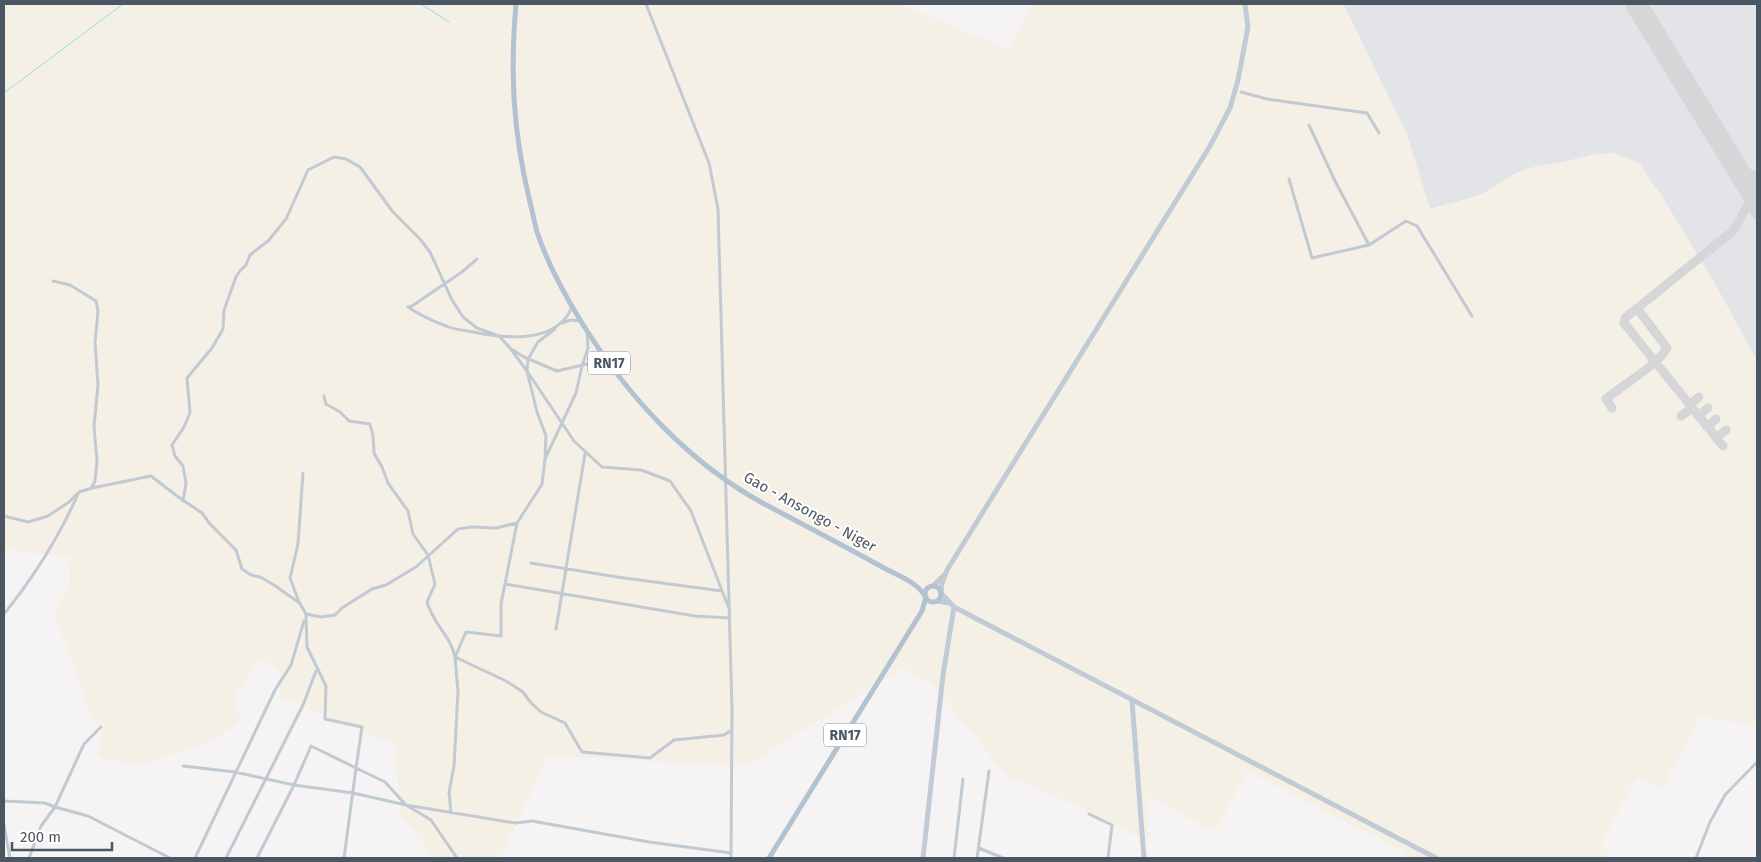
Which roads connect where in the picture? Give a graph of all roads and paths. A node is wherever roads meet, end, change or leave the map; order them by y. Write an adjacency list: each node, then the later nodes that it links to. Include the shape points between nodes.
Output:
1 (516, 4): 12 (main road, Gao - Ansongo - Niger / RN17, via 512,81 519,153 537,231 553,274)
2 (646, 4): 28 (street, via 709,163 718,209)
3 (1245, 4): 37 (street, via 1248,27 1238,80 1230,108 1210,146)
4 (1241, 92): 6 (street, via 1367,114)
5 (1309, 125): 8 (street)
6 (1379, 133)
7 (1289, 179): 8 (street, via 1312,258)
8 (1369, 245): 13 (street, via 1406,221 1417,226)
9 (477, 259): 11 (street)
10 (53, 281): 29 (street, via 70,285 96,301 98,311 98,385 94,426 97,468)
11 (444, 283): 17 (street, via 463,317 477,328); 17 (street, via 408,307 447,327); 31 (street, via 430,252 393,212 360,167 334,157 308,170 286,218 250,255 236,277 224,310 223,329 187,378 190,413 172,445 183,466)
12 (572, 307): 14 (main road, Gao - Ansongo - Niger / RN17); 15 (street)
13 (1472, 316)
14 (581, 321): 15 (street); 16 (main road, Gao - Ansongo - Niger / RN17)
15 (561, 324): 17 (street, via 539,335); 19 (street, via 538,342)
16 (587, 331): 20 (street, via 588,348); 21 (main road, Gao - Ansongo - Niger / RN17)
17 (499, 336): 18 (street)
18 (510, 348): 19 (street); 22 (street)
19 (528, 359): 20 (street, via 557,371); 22 (street)
20 (582, 366): 21 (street, via 592,363); 24 (street, via 576,393)
21 (612, 367): 28 (main road, Gao - Ansongo - Niger / RN17, via 663,427)
22 (527, 371): 24 (street); 26 (street, via 546,436)
23 (324, 396): 34 (street, via 326,404 349,421 370,424 374,453 388,483 408,511 413,534)
24 (562, 424): 26 (street); 41 (street, via 574,441 602,468 641,470 670,481 691,511)
25 (585, 454): 36 (street)
26 (545, 459): 33 (street, via 542,484)
27 (303, 473): 45 (street, via 298,544 290,578)
28 (727, 480): 39 (main road, Gao - Ansongo - Niger / RN17, via 767,506); 48 (street)
29 (92, 488): 30 (street); 31 (street, via 151,476)
30 (79, 492): 32 (street, via 48,516 28,522); 50 (street, via 24,590)
31 (184, 501): 45 (street, via 202,513 236,550 242,569 274,584)
32 (4, 516)
33 (517, 523): 34 (street, via 496,528 458,528); 38 (street)
34 (428, 555): 51 (street, via 416,567 386,585 372,589 336,615); 54 (street, via 436,584 427,602 430,614 453,646)
35 (532, 563): 36 (street)
36 (566, 569): 41 (street); 43 (street)
37 (945, 574): 40 (street); 42 (street)
38 (505, 584): 43 (street); 54 (street, via 501,636 466,632)
39 (914, 584): 40 (main road, RN17); 44 (main road, RN17)
40 (932, 587): 42 (main road); 44 (main road, via 926,591)
41 (723, 591): 48 (street)
42 (941, 592): 46 (main road); 47 (street)
43 (562, 594): 52 (street, via 695,616); 53 (street)
44 (926, 597): 46 (main road); 49 (main road, RN17)
45 (299, 602): 51 (street)
46 (935, 602): 47 (street); 49 (main road, RN17)
47 (952, 605): 56 (street); 86 (street)
48 (730, 611): 52 (street)
49 (922, 611): 85 (main road, RN17)
50 (4, 614)
51 (306, 616): 55 (street, via 307,647); 63 (street, via 291,665 275,690)
52 (730, 618): 58 (street)
53 (556, 629)
54 (454, 657): 58 (street, via 506,681 524,692 541,712 566,723 582,752 650,758 674,740 724,736); 71 (street, via 458,692 454,766 449,792)
55 (317, 670): 61 (street, via 326,686 325,719 362,727); 64 (street)
56 (1132, 701): 91 (street); 92 (street)
57 (101, 727): 70 (street, via 84,744)
58 (732, 729): 75 (street)
59 (1757, 762): 93 (street, via 1725,795)
60 (183, 766): 63 (street)
61 (356, 768): 66 (street, via 311,746); 67 (street); 69 (street, via 385,782)
62 (989, 771): 74 (street)
63 (235, 772): 64 (street); 79 (street)
64 (265, 779): 66 (street); 80 (street)
65 (963, 780): 87 (street)
66 (294, 785): 67 (street); 81 (street)
67 (353, 794): 69 (street); 82 (street)
68 (4, 801): 70 (street, via 45,803)
69 (406, 804): 71 (street); 83 (street, via 431,820)
70 (56, 807): 77 (street, via 42,826); 78 (street, via 88,816)
71 (451, 813): 75 (street, via 515,823 532,822)
72 (1089, 814): 90 (street, via 1112,825)
73 (4, 825): 76 (street)
74 (978, 848): 88 (street); 89 (street)
75 (731, 853): 84 (street)
76 (10, 858)
77 (29, 858)
78 (170, 858)
79 (195, 858)
80 (226, 858)
81 (257, 858)
82 (344, 858)
83 (457, 858)
84 (731, 858)
85 (769, 858)
86 (923, 858)
87 (954, 858)
88 (978, 858)
89 (1003, 858)
90 (1108, 858)
91 (1144, 858)
92 (1436, 858)
93 (1696, 858)

